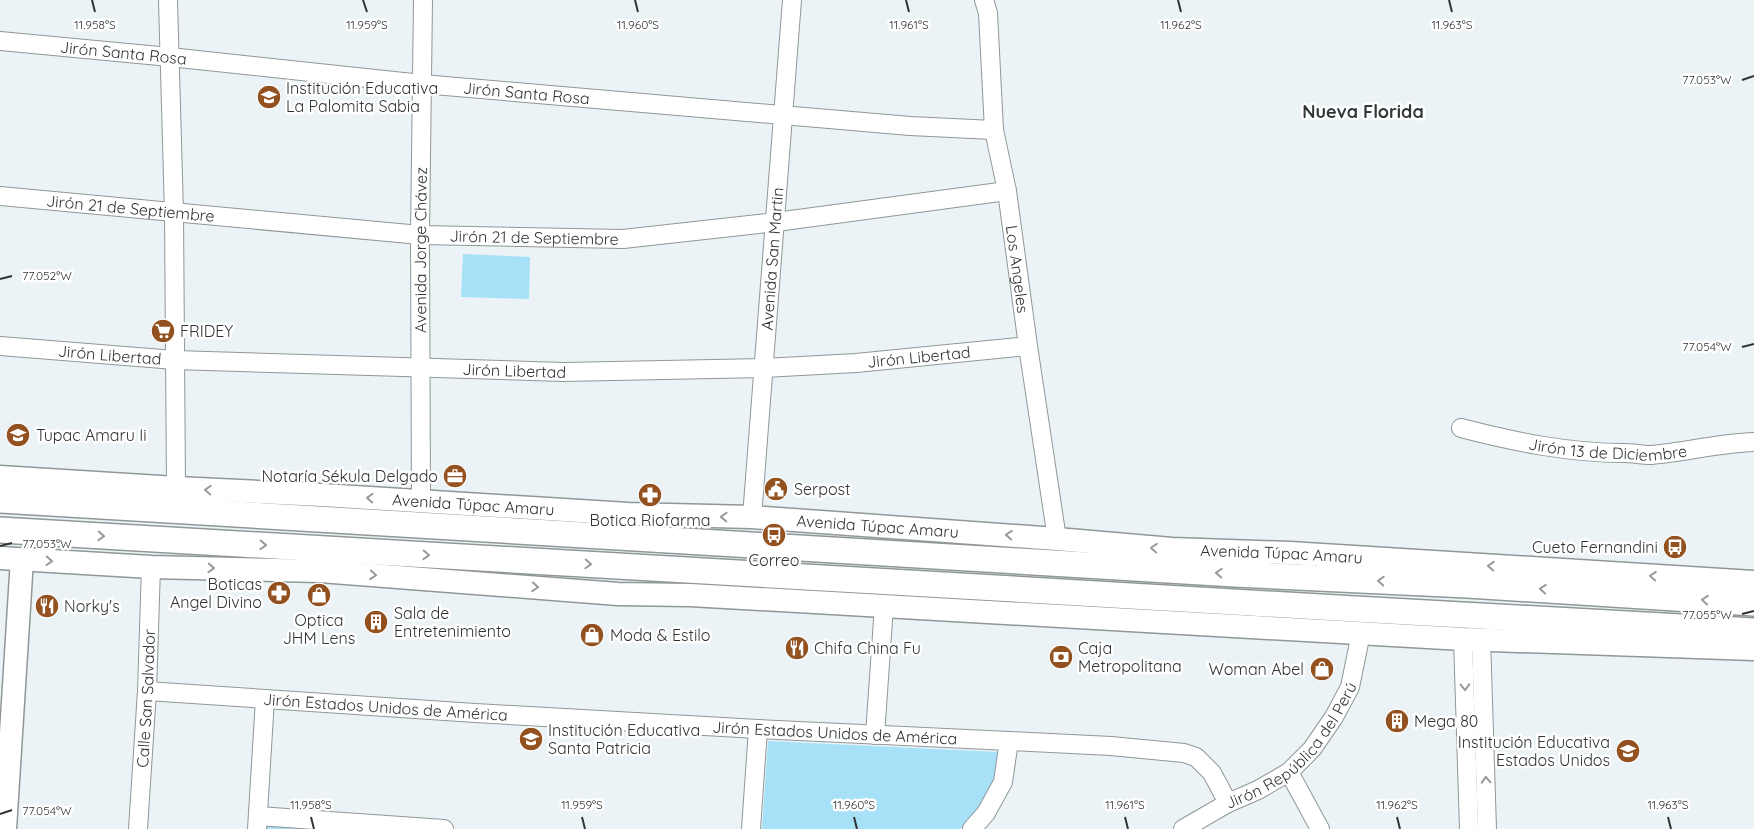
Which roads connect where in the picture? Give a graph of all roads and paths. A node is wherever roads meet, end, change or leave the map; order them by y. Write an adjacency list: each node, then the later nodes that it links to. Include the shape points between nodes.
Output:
1 (168, 0): 6 (street)
2 (423, 0): 7 (street, Avenida Jorge Chávez)
3 (792, 0): 8 (street, Avenida San Martin)
4 (984, 0): 9 (street, Los Angeles, via 988,13)
5 (0, 41): 6 (street, Jirón Santa Rosa)
6 (170, 57): 7 (street, Jirón Santa Rosa); 12 (street)
7 (422, 84): 8 (street, Jirón Santa Rosa); 14 (street, Avenida Jorge Chávez)
8 (783, 114): 9 (street, Jirón Santa Rosa); 13 (street, Avenida San Martin)
9 (994, 130): 10 (street, Los Angeles)
10 (1007, 192): 13 (street, Jirón 21 de Septiembre); 16 (street, Los Angeles)
11 (0, 196): 12 (street, Jirón 21 de Septiembre)
12 (174, 212): 14 (street, Jirón 21 de Septiembre); 17 (street)
13 (776, 222): 14 (street, Jirón 21 de Septiembre, via 623,239); 19 (street, Avenida San Martin)
14 (420, 235): 18 (street, Avenida Jorge Chávez)
15 (0, 346): 17 (street, Jirón Libertad)
16 (1028, 346): 19 (street, Jirón Libertad, via 856,363); 28 (street, Los Angeles)
17 (175, 360): 18 (street, Jirón Libertad); 23 (street)
18 (420, 367): 19 (street, Jirón Libertad, via 563,372); 25 (street, Avenida Jorge Chávez)
19 (764, 368): 26 (street, Avenida San Martin)
20 (1461, 428): 21 (street, Jirón 13 de Diciembre, via 1547,448 1603,453 1648,455)
21 (1754, 442)
22 (0, 477): 23 (main road, Avenida Túpac Amaru)
23 (176, 488): 25 (main road, Avenida Túpac Amaru, one-way to 23)
24 (0, 500): 32 (highway, Avenida Túpac Amaru, one-way to 24)
25 (421, 501): 26 (main road, Avenida Túpac Amaru, one-way to 25, via 628,514)
26 (752, 517): 28 (main road, Avenida Túpac Amaru, one-way to 26)
27 (0, 530): 34 (highway, one-way to 34)
28 (1057, 539): 31 (main road, Avenida Túpac Amaru, one-way to 28, via 1172,549)
29 (11, 558): 30 (main road, one-way to 30); 46 (main road)
30 (151, 567): 33 (main road, one-way to 33, via 320,571 618,594); 38 (street, Calle San Salvador)
31 (1754, 582)
32 (1754, 603)
33 (884, 606): 35 (main road); 41 (street)
34 (1754, 630)
35 (1361, 633): 36 (main road); 43 (street, Jirón República del Perú, via 1350,687 1334,718 1312,749)
36 (1472, 639): 37 (main road); 53 (street, one-way to 53); 54 (street, one-way to 36)
37 (1754, 649)
38 (147, 691): 39 (street, Jirón Estados Unidos de América); 47 (street, Calle San Salvador)
39 (265, 699): 40 (street, Jirón Estados Unidos de América); 45 (street)
40 (758, 729): 41 (street, Jirón Estados Unidos de América); 49 (street)
41 (875, 735): 42 (street, Jirón Estados Unidos de América)
42 (1009, 741): 44 (street, Jirón Estados Unidos de América, via 1184,753 1196,758 1212,773); 50 (street, via 1003,782)
43 (1289, 772): 44 (street, Jirón República del Perú); 52 (street)
44 (1228, 803): 51 (street, Jirón República del Perú)
45 (258, 823): 48 (street)
46 (5, 829)
47 (138, 829)
48 (444, 829)
49 (751, 829)
50 (972, 829)
51 (1183, 829)
52 (1320, 829)
53 (1470, 829)
54 (1487, 829)

